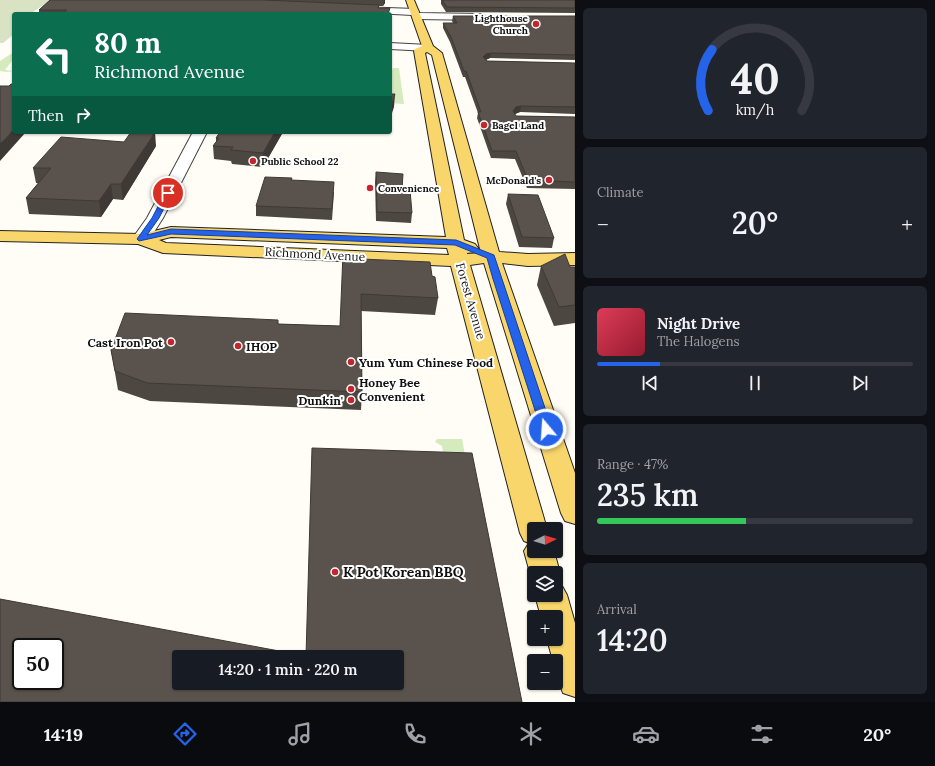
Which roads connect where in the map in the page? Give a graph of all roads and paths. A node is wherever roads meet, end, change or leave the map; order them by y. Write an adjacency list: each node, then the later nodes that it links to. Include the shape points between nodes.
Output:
1 (410, 0): 5 (main road)
2 (353, 9): 3 (street)
3 (391, 12)
4 (392, 12): 5 (street)
5 (416, 14): 6 (street); 8 (main road)
6 (492, 17)
7 (392, 46): 8 (street)
8 (428, 48): 12 (main road, Forest Avenue, via 420,51); 13 (main road, via 437,53)
9 (199, 134): 11 (street, via 155,218)
10 (0, 236): 11 (main road, Richmond Avenue)
11 (141, 239): 12 (main road, Richmond Avenue, via 163,248)
12 (458, 252): 13 (main road, Richmond Avenue); 16 (main road, Forest Avenue)
13 (491, 257): 14 (main road, Richmond Avenue, via 528,260); 15 (main road)
14 (575, 259)
15 (575, 513)
16 (531, 522)
17 (553, 602): 18 (main road)
18 (575, 681)

